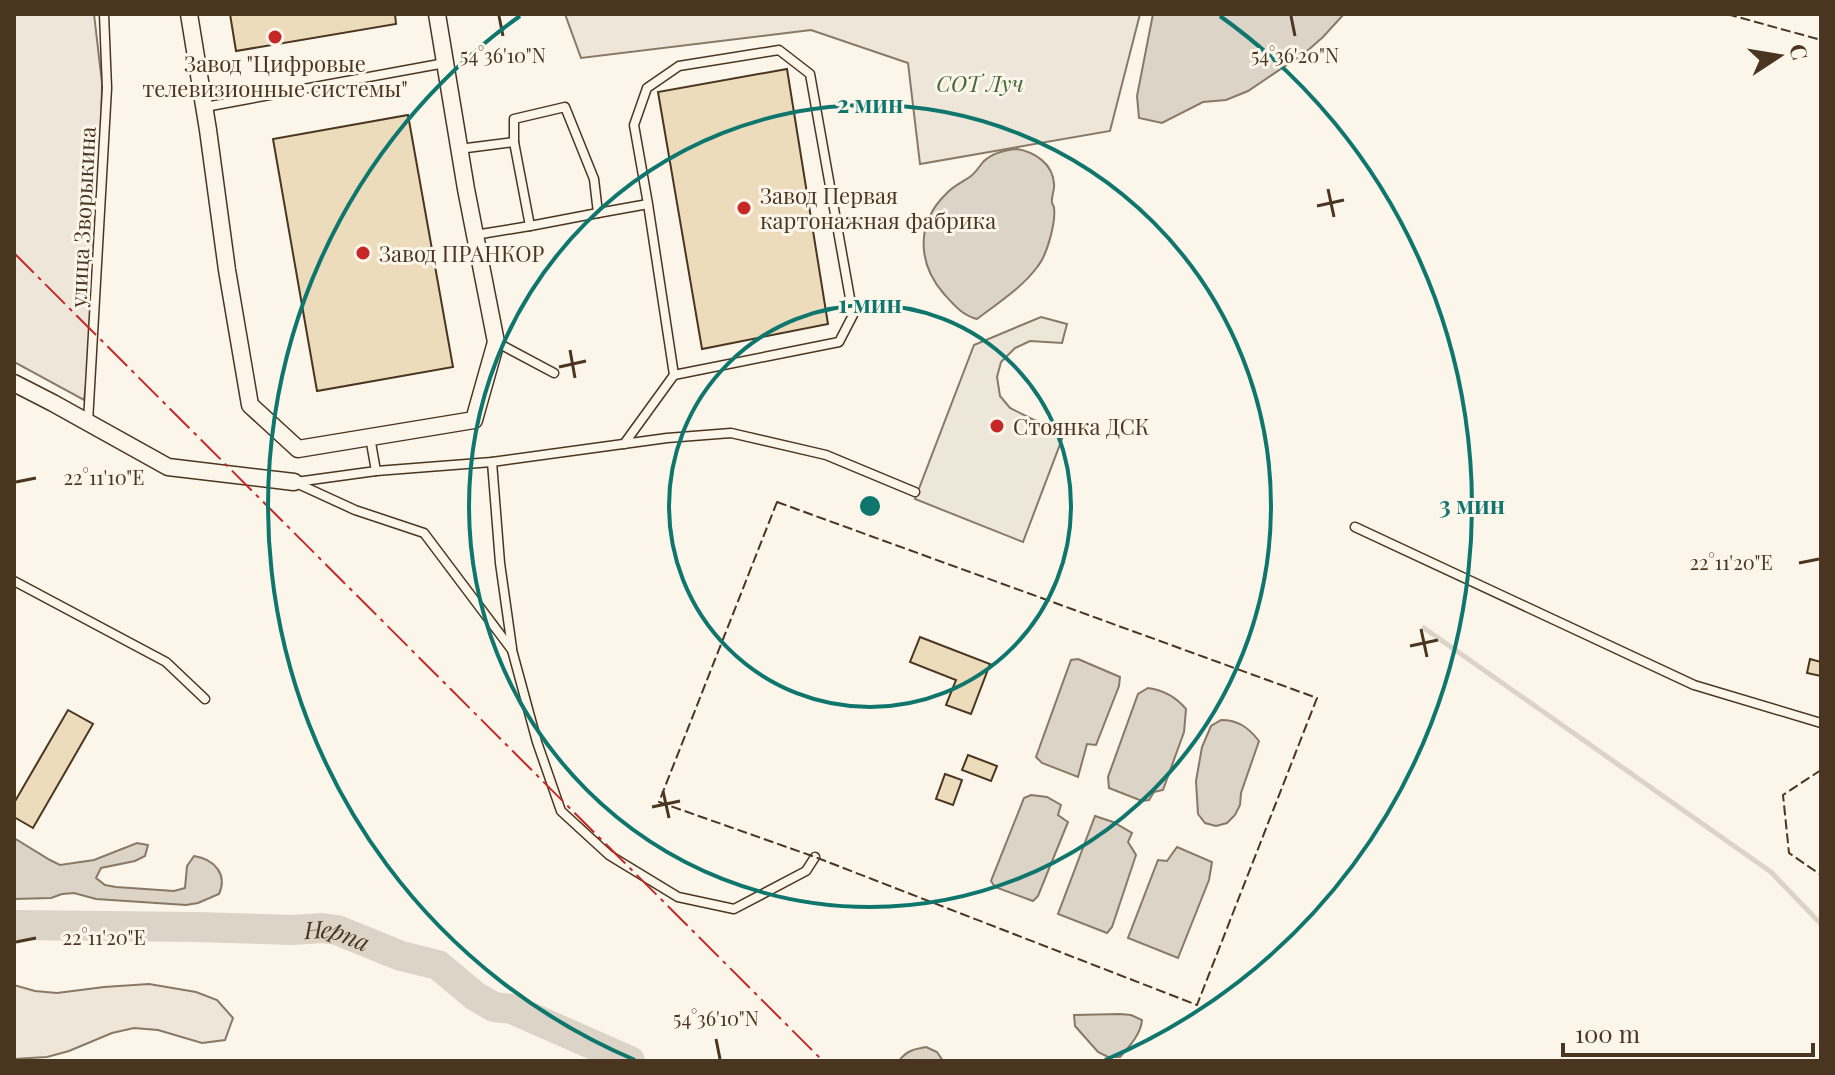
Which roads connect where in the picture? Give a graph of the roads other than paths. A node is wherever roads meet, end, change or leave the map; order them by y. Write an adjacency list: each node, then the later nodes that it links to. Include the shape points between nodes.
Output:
1 (104, 14): 16 (lane, улица Зворыкина, via 107,88)
2 (189, 14): 5 (street)
3 (437, 14): 4 (street)
4 (445, 63): 5 (lane); 7 (street)
5 (204, 107): 17 (street, via 250,405 298,449)
6 (514, 142): 7 (lane); 9 (lane, via 514,119 565,107 594,179); 10 (lane)
7 (459, 149): 11 (street)
8 (648, 204): 9 (lane); 14 (lane); 14 (lane, via 634,125 647,88 679,66 779,50 810,74 853,315 839,342)
9 (598, 213): 10 (lane)
10 (530, 226): 11 (lane)
11 (475, 235): 12 (street)
12 (496, 342): 13 (lane); 17 (street, via 474,420)
13 (554, 373)
14 (674, 375): 18 (lane)
15 (14, 383): 16 (street)
16 (88, 422): 21 (street, via 168,467)
17 (370, 437): 20 (lane)
18 (624, 444): 19 (lane); 22 (lane, via 731,433 826,455)
19 (492, 462): 20 (lane); 25 (lane)
20 (376, 471): 21 (lane)
21 (294, 482): 25 (lane, via 424,533)
22 (915, 492)
23 (1355, 527): 27 (lane, via 1694,685)
24 (14, 581): 26 (lane, via 166,662)
25 (512, 650): 28 (lane, via 561,811 609,855 678,897 734,909 806,871)
26 (205, 699)
27 (1821, 723)
28 (815, 857)

